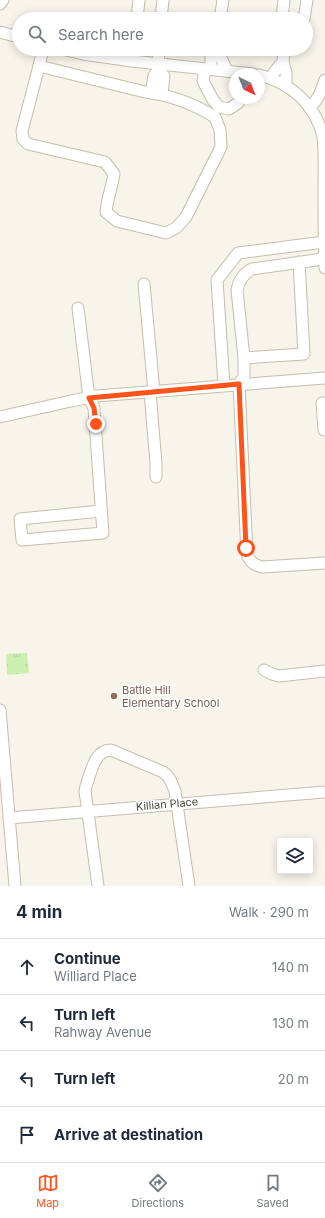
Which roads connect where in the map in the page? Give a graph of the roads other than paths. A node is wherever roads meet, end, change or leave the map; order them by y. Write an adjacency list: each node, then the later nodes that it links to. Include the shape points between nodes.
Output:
1 (3, 0): 7 (street)
2 (139, 0): 8 (street)
3 (163, 0): 9 (street)
4 (223, 0): 10 (street)
5 (284, 0): 11 (street)
6 (307, 0): 12 (street)
7 (0, 4)
8 (138, 12)
9 (162, 12)
10 (221, 12)
11 (283, 12)
12 (305, 12)
13 (0, 32): 14 (street)
14 (12, 35)
15 (41, 56): 24 (street)
16 (115, 56): 22 (street)
17 (132, 56): 22 (street)
18 (159, 56): 25 (street)
19 (210, 56): 26 (street)
20 (220, 56): 27 (street)
21 (284, 56): 23 (street)
22 (132, 61): 25 (street)
23 (283, 63): 28 (street); 31 (street)
24 (39, 66): 32 (street); 32 (street, via 22,131 23,139 28,144 105,162 114,174 106,212 117,221 166,233 176,228 186,217 221,147 220,130 215,117 200,107)
25 (158, 67): 26 (street); 32 (street, via 154,76)
26 (208, 69): 27 (street); 33 (street, via 203,81 215,104 229,109)
27 (227, 71)
28 (265, 76)
29 (265, 77): 31 (street)
30 (325, 80): 34 (street, via 319,96)
31 (286, 86): 34 (street)
32 (157, 93)
33 (236, 104)
34 (309, 107): 35 (street, via 318,120 324,142)
35 (325, 207): 36 (street)
36 (324, 242): 37 (street); 45 (street, via 238,253 217,280)
37 (325, 257): 38 (street); 39 (street)
38 (299, 262): 42 (street, via 252,269 247,271 239,284 237,290); 42 (street, via 304,354)
39 (325, 268)
40 (144, 284): 46 (street)
41 (78, 308): 47 (street)
42 (244, 358): 44 (street, via 244,376)
43 (325, 378): 44 (street)
44 (239, 384): 45 (street); 53 (street, via 249,560 262,567)
45 (224, 385): 46 (street)
46 (152, 392): 47 (street); 51 (street)
47 (89, 398): 49 (street); 52 (street, via 94,408)
48 (325, 403): 50 (street, via 322,403)
49 (0, 417)
50 (325, 430)
51 (156, 477)
52 (102, 511): 52 (street, via 103,533 22,540 20,519)
53 (325, 563)
54 (264, 670): 55 (street, via 279,676)
55 (325, 671)
56 (0, 710): 57 (street)
57 (1, 729): 61 (street)
58 (325, 792): 59 (street, Killian Place)
59 (176, 803): 60 (street, Killian Place); 60 (street, via 175,791 167,774 111,750 105,750 99,754 86,786); 64 (street)
60 (88, 811): 61 (street, Killian Place); 63 (street)
61 (9, 818): 62 (street)
62 (14, 886)
63 (98, 886)
64 (189, 886)

